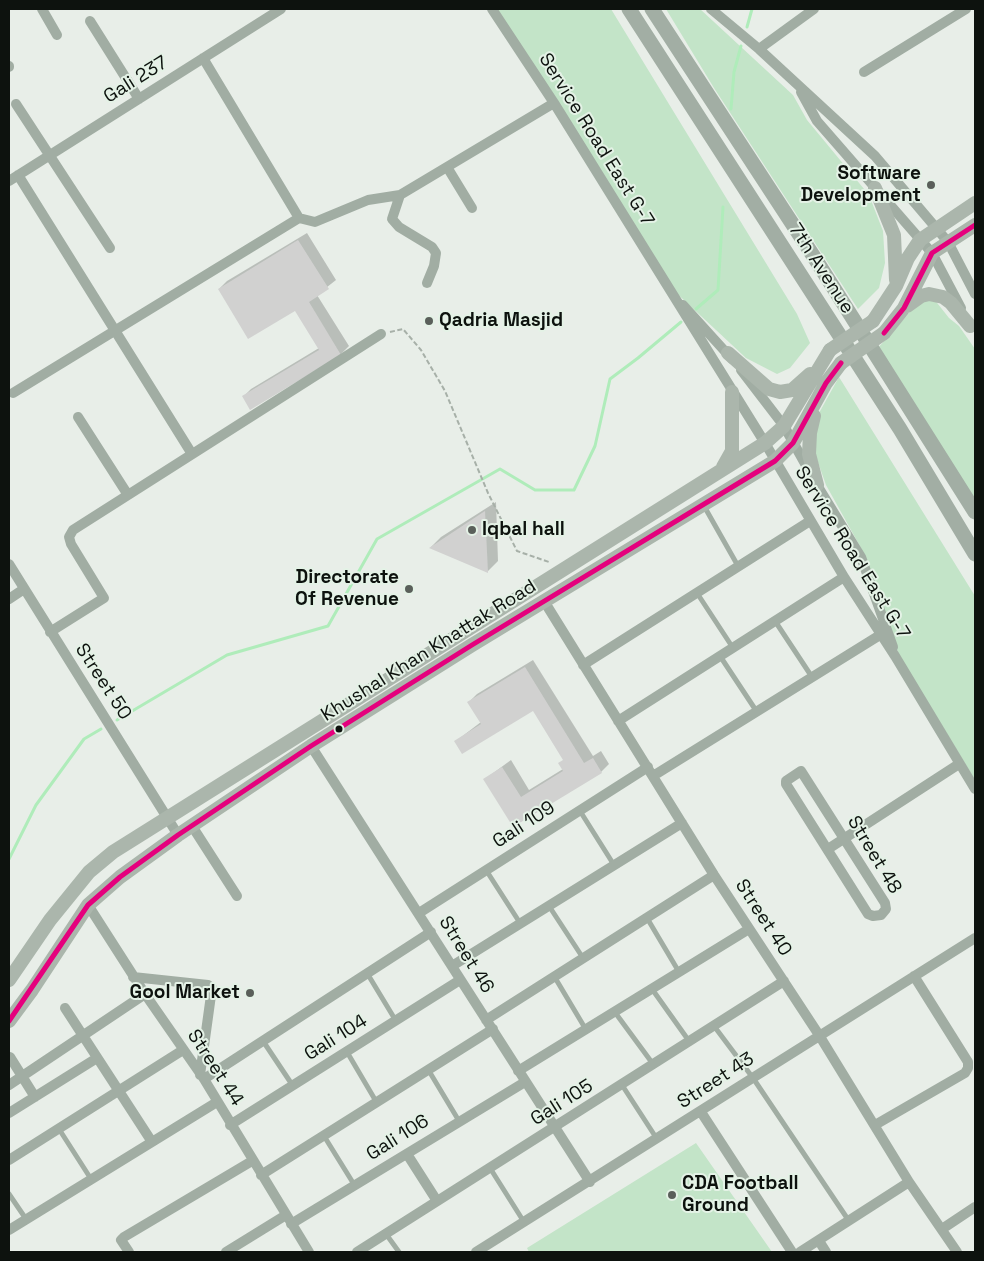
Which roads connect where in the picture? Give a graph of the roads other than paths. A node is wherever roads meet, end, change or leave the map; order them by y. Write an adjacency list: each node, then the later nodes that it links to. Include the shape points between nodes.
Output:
1 (42, 9): 10 (street)
2 (279, 9): 12 (street, Gali 237)
3 (492, 9): 16 (street, Service Road East G-7)
4 (629, 9): 57 (main road, 7th Avenue, via 900,429)
5 (652, 9): 55 (main road, 7th Avenue)
6 (711, 9): 11 (street)
7 (966, 9): 13 (street)
8 (810, 10): 11 (street)
9 (90, 21): 15 (street)
10 (57, 35)
11 (759, 49): 14 (street)
12 (203, 58): 15 (street, Gali 237); 25 (street)
13 (864, 72)
14 (795, 83): 21 (street, via 817,121); 27 (street, via 876,156)
15 (139, 99): 18 (street, Gali 237)
16 (554, 103): 19 (street); 35 (street, Service Road East G-7)
17 (16, 104): 18 (street)
18 (50, 156): 20 (street, Gali 237); 30 (street)
19 (447, 167): 22 (street); 24 (street)
20 (13, 178): 37 (street)
21 (875, 188): 28 (street); 33 (street, via 894,235)
22 (400, 195): 25 (street, via 368,200 315,222); 32 (street, via 392,220 436,253)
23 (975, 203): 27 (street)
24 (472, 208)
25 (299, 218): 37 (street)
26 (975, 225): 29 (street)
27 (937, 229): 28 (street); 29 (street)
28 (920, 240): 31 (street); 33 (street)
29 (948, 242): 31 (street); 34 (street)
30 (110, 248)
31 (932, 253): 36 (street); 38 (street)
32 (427, 283)
33 (896, 286): 41 (street, Khushal Khan Khattak Road, bridge, via 873,321)
34 (974, 288)
35 (668, 290): 40 (street, Service Road East G-7); 43 (street, Service Road East G-7)
36 (904, 308): 38 (street, via 921,296 936,295 951,303); 42 (street, Khushal Khan Khattak Road, bridge, via 884,333 841,363)
37 (114, 330): 44 (street); 49 (street)
38 (973, 330)
39 (381, 334): 49 (street)
40 (728, 353): 41 (street, via 759,382 780,392 792,390); 46 (street, Service Road East G-7)
41 (827, 355): 46 (street, Khushal Khan Khattak Road)
42 (826, 383): 48 (street, Khushal Khan Khattak Road); 52 (street, via 810,433 809,454)
43 (732, 392): 47 (street, Service Road East G-7); 51 (street, via 732,451)
44 (12, 393)
45 (78, 417): 53 (street)
46 (784, 426): 47 (street, Khushal Khan Khattak Road); 48 (street, Service Road East G-7)
47 (765, 443): 50 (street, Service Road East G-7); 51 (street, Khushal Khan Khattak Road)
48 (793, 444): 50 (street, Khushal Khan Khattak Road); 52 (street, Service Road East G-7)
49 (192, 454): 53 (street)
50 (775, 460): 54 (street, Khushal Khan Khattak Road); 56 (street, Service Road East G-7)
51 (722, 470): 67 (street, Khushal Khan Khattak Road)
52 (817, 486): 72 (street, Service Road East G-7, via 861,556)
53 (128, 495): 66 (street, via 73,530 69,537 104,598)
54 (702, 505): 59 (lane); 64 (street, Khushal Khan Khattak Road)
55 (975, 512)
56 (810, 521): 59 (street); 60 (street, Service Road East G-7)
57 (975, 554)
58 (9, 564): 61 (street, Street 50)
59 (738, 567): 62 (street)
60 (844, 577): 65 (street); 68 (street, Service Road East G-7)
61 (24, 589): 63 (street); 66 (street, Street 50)
62 (697, 593): 70 (lane); 73 (street)
63 (9, 599)
64 (544, 601): 69 (street, Khushal Khan Khattak Road); 73 (street, Street 40)
65 (775, 621): 70 (street); 74 (lane)
66 (50, 632): 82 (street, Street 50)
67 (463, 632): 69 (street); 82 (street, Khushal Khan Khattak Road)
68 (880, 635): 72 (street, Service Road East G-7); 74 (street, Gali 109)
69 (472, 645): 77 (street, Khushal Khan Khattak Road)
70 (733, 648): 71 (street)
71 (720, 656): 75 (lane); 76 (street)
72 (895, 656): 78 (street, Service Road East G-7)
73 (583, 665): 76 (street, Street 40)
74 (812, 677): 75 (street, Gali 109)
75 (756, 712): 79 (street, Gali 109)
76 (618, 721): 79 (street, Street 40)
77 (312, 746): 84 (street, Khushal Khan Khattak Road); 94 (street, Street 46)
78 (959, 764): 80 (street, Service Road East G-7); 86 (street)
79 (651, 771): 81 (street, Gali 109); 83 (street, Street 40)
80 (975, 789)
81 (579, 810): 88 (lane); 89 (street, Gali 109)
82 (168, 817): 85 (street, Street 50); 107 (street, Khushal Khan Khattak Road, via 113,852 90,872 50,920)
83 (682, 823): 88 (street); 90 (street, Street 40)
84 (192, 826): 85 (street, Khushal Khan Khattak Road); 91 (street)
85 (178, 835): 92 (street, Khushal Khan Khattak Road)
86 (845, 838): 87 (street); 87 (street, Street 48, via 801,771 786,781); 87 (street, Street 48, via 885,903 886,909 881,915 868,914)
87 (828, 849)
88 (615, 865): 93 (street)
89 (486, 870): 94 (street, Gali 109); 96 (lane)
90 (714, 875): 95 (street); 97 (street, Street 40)
91 (237, 896)
92 (88, 905): 106 (street, Street 44); 115 (street, Khushal Khan Khattak Road)
93 (549, 906): 96 (street); 100 (lane)
94 (419, 913): 98 (street, Street 46)
95 (647, 918): 100 (street); 103 (lane)
96 (521, 924): 101 (street)
97 (748, 929): 103 (street); 109 (street, Street 40)
98 (431, 932): 101 (street, Street 46); 102 (street)
99 (975, 938): 105 (street, Street 43)
100 (583, 958): 104 (street)
101 (452, 966): 108 (street, Street 46)
102 (366, 972): 116 (lane); 122 (street)
103 (678, 972): 110 (street)
104 (554, 976): 114 (street); 118 (lane)
105 (914, 976): 121 (street, Street 43); 146 (street, via 968,1062 968,1068 965,1073)
106 (134, 977): 111 (street, Street 44); 132 (street, via 212,988)
107 (9, 980)
108 (460, 980): 114 (street, Street 46); 116 (street, Gali 104)
109 (784, 981): 117 (street, Gali 105); 121 (street, Street 40)
110 (651, 988): 113 (street); 123 (lane)
111 (145, 994): 120 (street); 124 (street, Street 44)
112 (64, 1008): 120 (street)
113 (614, 1010): 118 (street); 128 (lane)
114 (486, 1020): 119 (street, Street 46)
115 (9, 1021)
116 (396, 1022): 125 (street, Gali 104)
117 (714, 1026): 123 (street, Gali 105); 133 (lane)
118 (585, 1028): 130 (street)
119 (493, 1030): 129 (street); 130 (street, Street 46)
120 (82, 1035): 127 (street); 131 (street)
121 (819, 1035): 133 (street, Street 43); 146 (street, Street 40)
122 (263, 1040): 132 (street); 137 (lane)
123 (689, 1042): 128 (street, Gali 105)
124 (183, 1050): 132 (street, Street 44); 138 (street)
125 (347, 1052): 137 (street, Gali 104); 141 (lane)
126 (10, 1057): 131 (street)
127 (97, 1058): 138 (street); 139 (street)
128 (653, 1065): 136 (street, Gali 105)
129 (429, 1071): 141 (street); 144 (lane)
130 (518, 1072): 134 (street, Street 46)
131 (22, 1076): 135 (street); 139 (street)
132 (202, 1077): 140 (street, Street 44)
133 (753, 1078): 142 (street, Street 43); 166 (lane)
134 (524, 1082): 144 (street, Gali 106); 148 (street, Street 46)
135 (9, 1085)
136 (622, 1085): 148 (street, Gali 105); 150 (lane)
137 (293, 1086): 145 (street, Gali 104)
138 (118, 1091): 147 (street); 151 (street)
139 (35, 1097): 143 (street)
140 (216, 1102): 145 (street, Street 44); 151 (street)
141 (377, 1103): 149 (street)
142 (701, 1112): 150 (street, Street 43); 178 (street)
143 (9, 1113)
144 (459, 1121): 152 (street, Gali 106)
145 (230, 1125): 154 (street, Street 44)
146 (874, 1125): 159 (street, Street 40)
147 (58, 1128): 153 (street); 157 (lane)
148 (554, 1129): 155 (street, Gali 105); 158 (street, Street 46)
149 (324, 1136): 156 (street); 160 (lane)
150 (657, 1139): 158 (street, Street 43)
151 (152, 1142): 157 (street)
152 (407, 1154): 160 (street, Gali 106); 162 (street)
153 (9, 1160)
154 (252, 1161): 156 (street, Street 44); 172 (street, via 121,1240)
155 (490, 1168): 162 (street, Gali 105); 167 (lane)
156 (261, 1175): 165 (street, Street 44)
157 (91, 1178): 164 (street)
158 (590, 1182): 167 (street, Street 43)
159 (910, 1182): 166 (street); 168 (street, Street 40)
160 (355, 1186): 165 (street, Gali 106)
161 (9, 1194): 164 (lane)
162 (437, 1201): 170 (street, Gali 105)
163 (975, 1207): 168 (street)
164 (26, 1219): 169 (street)
165 (288, 1220): 173 (street, Gali 106); 174 (street, Street 44)
166 (849, 1221): 171 (street)
167 (524, 1222): 177 (street, Street 43)
168 (942, 1228): 181 (street, Street 40)
169 (9, 1230)
170 (386, 1234): 175 (street, Gali 105); 176 (lane)
171 (819, 1240): 179 (street); 180 (street)
172 (129, 1252)
173 (226, 1252)
174 (309, 1252)
175 (357, 1252)
176 (399, 1252)
177 (476, 1252)
178 (792, 1252)
179 (800, 1252)
180 (826, 1252)
181 (957, 1252)

